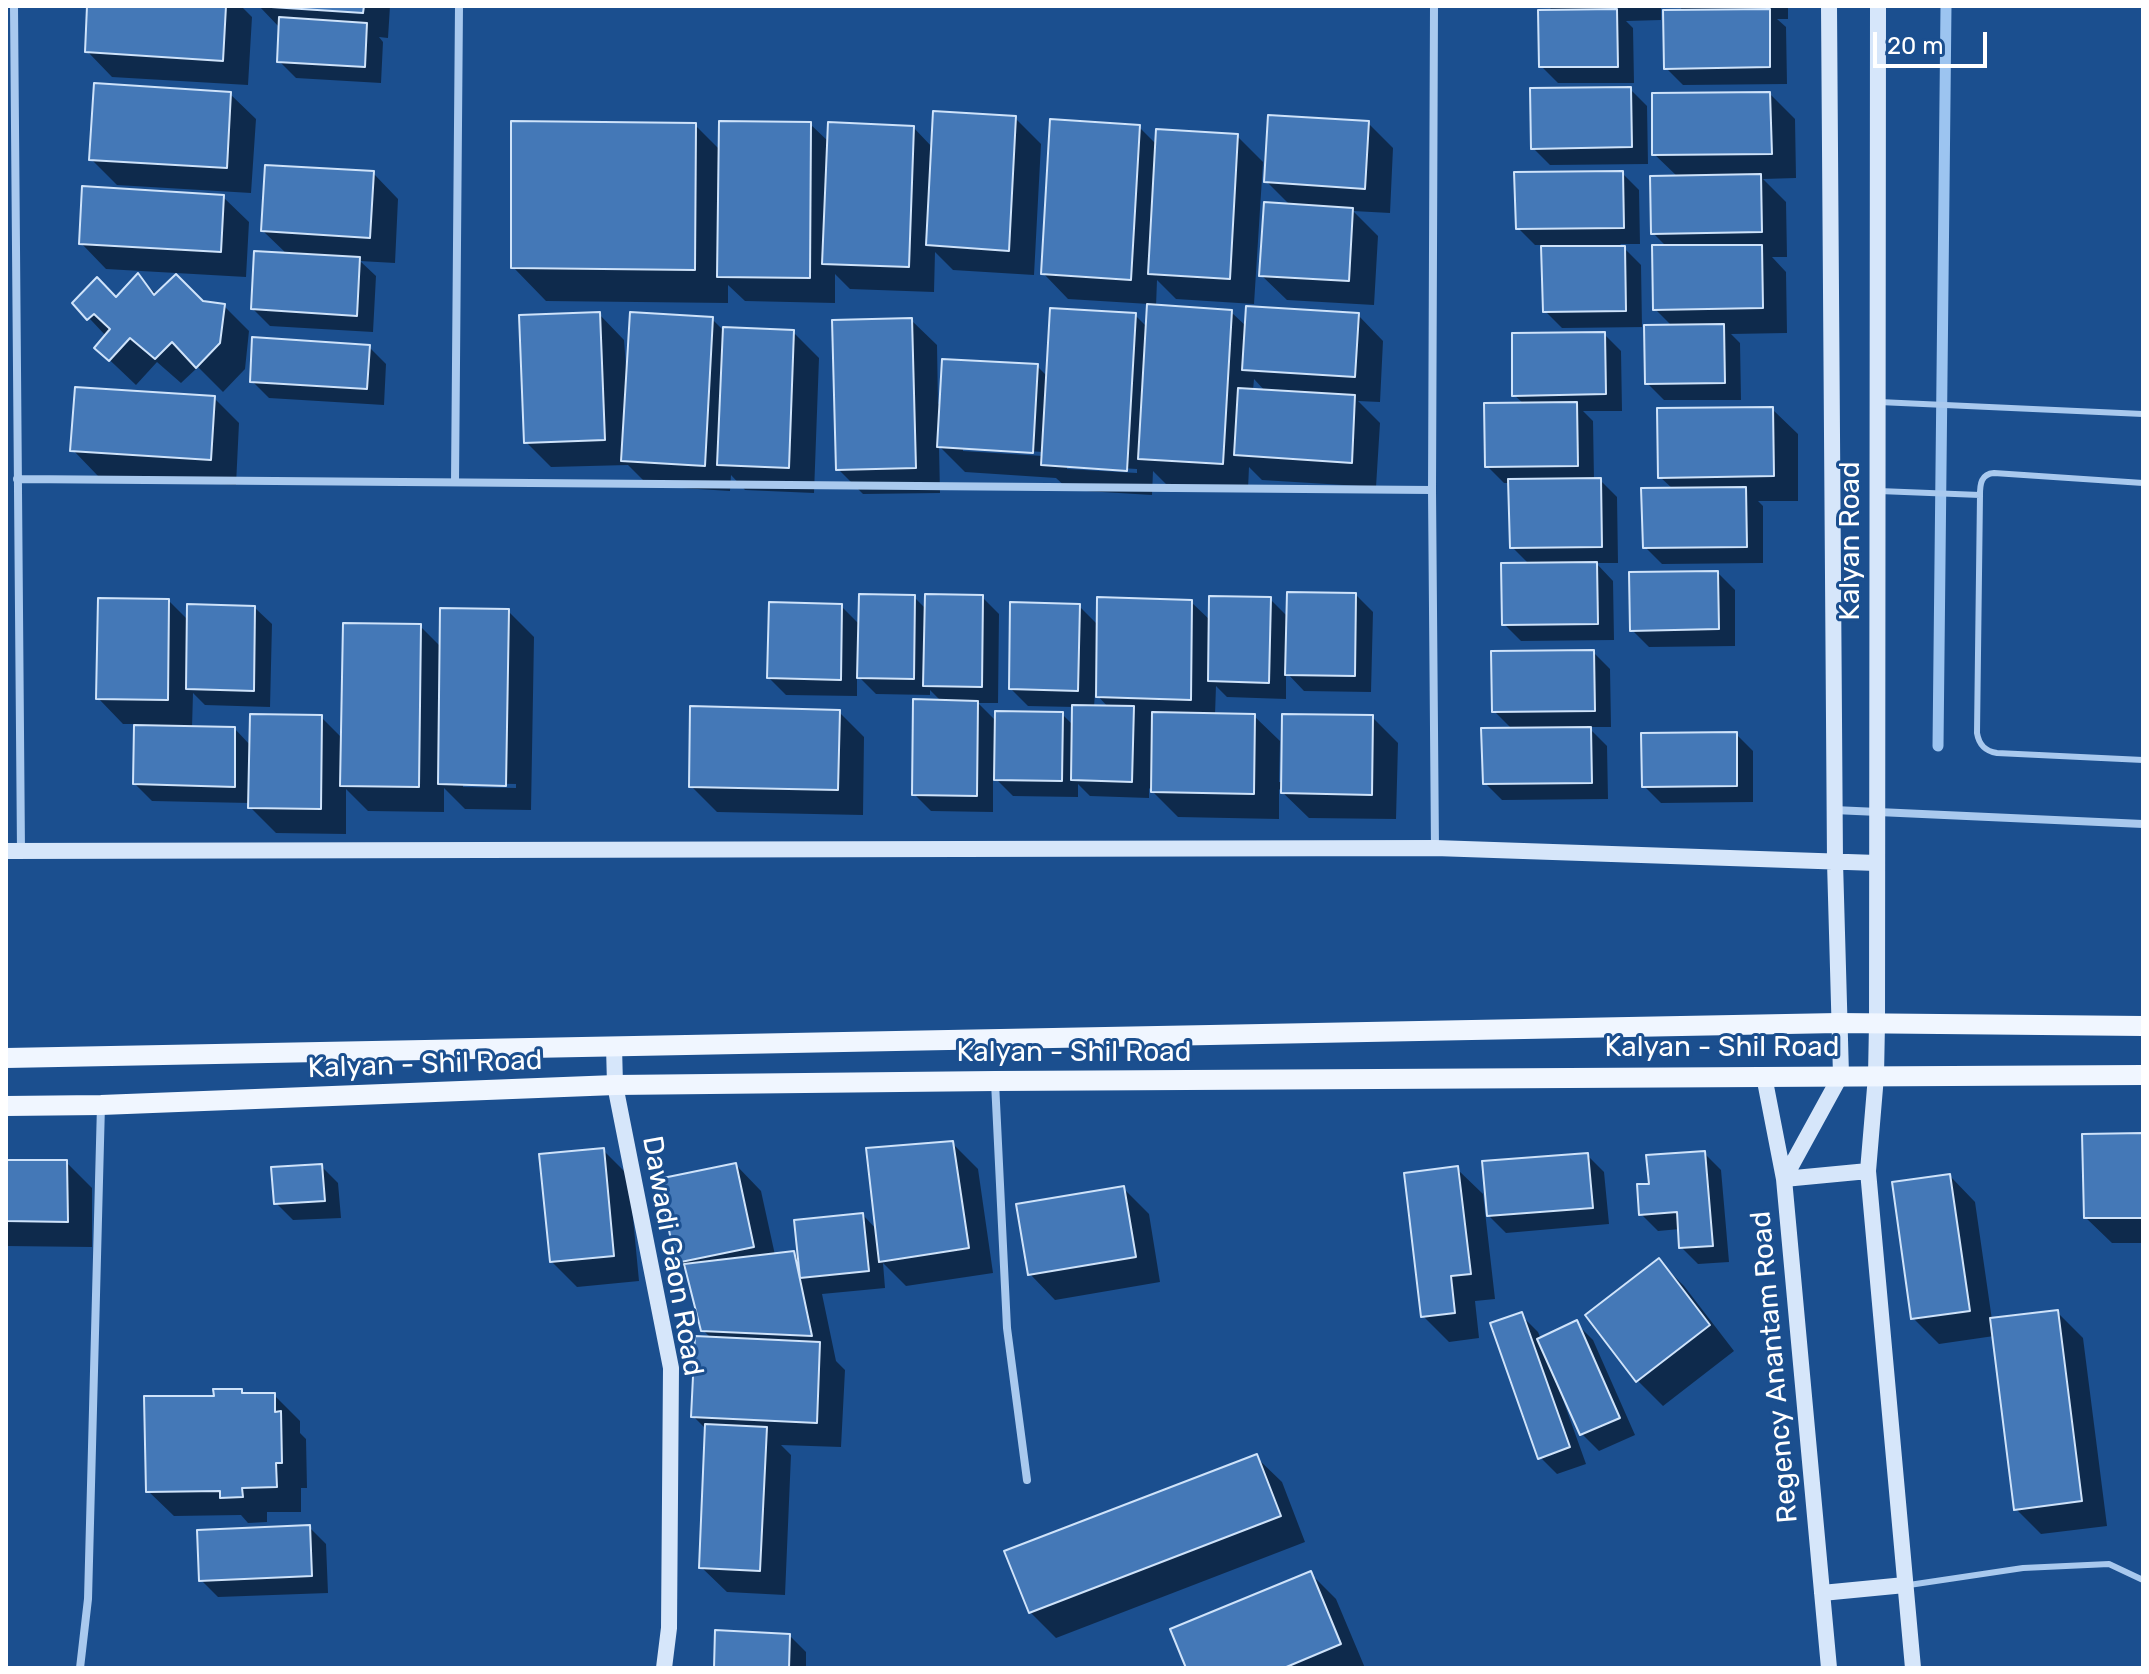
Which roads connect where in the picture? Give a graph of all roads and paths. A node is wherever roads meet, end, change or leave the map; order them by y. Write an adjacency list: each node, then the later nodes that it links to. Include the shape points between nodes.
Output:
1 (14, 6): 8 (street)
2 (459, 6): 9 (street)
3 (1434, 6): 11 (street)
4 (1829, 6): 15 (street, Kalyan Road)
5 (1878, 6): 6 (street, Kalyan Road)
6 (1877, 402): 7 (lane); 12 (street, Kalyan Road)
7 (2143, 414)
8 (17, 479): 9 (street); 19 (street)
9 (455, 482): 11 (street)
10 (2143, 483): 13 (lane, via 1988,473)
11 (1432, 490): 18 (street)
12 (1878, 490): 13 (lane); 16 (street, Kalyan Road)
13 (1980, 495): 14 (lane, via 1979,742 1997,753)
14 (2143, 760)
15 (1834, 810): 16 (street); 20 (street, Kalyan Road)
16 (1877, 814): 17 (street); 21 (street, Kalyan Road)
17 (2143, 824)
18 (1435, 848): 19 (street); 20 (street)
19 (14, 851)
20 (1835, 862): 21 (street); 22 (street, Kalyan Road)
21 (1877, 863): 23 (street, Kalyan Road)
22 (1838, 1023): 23 (main road, Kalyan - Shil Road); 25 (main road, Kalyan - Shil Road); 27 (street, Kalyan Road)
23 (1877, 1023): 24 (main road, Kalyan - Shil Road); 30 (street, Kalyan Road)
24 (2143, 1026)
25 (614, 1046): 26 (main road, Kalyan - Shil Road); 32 (street, Dawadi Gaon Road)
26 (6, 1058)
27 (1841, 1075): 29 (main road, Kalyan - Shil Road); 30 (main road, Kalyan - Shil Road); 36 (street, Regency Anantam Road)
28 (2143, 1075): 30 (main road, Kalyan - Shil Road)
29 (1764, 1076): 31 (main road, Kalyan - Shil Road); 36 (street)
30 (1876, 1076): 35 (street)
31 (995, 1081): 32 (main road, Kalyan - Shil Road); 37 (street, via 1007,1328)
32 (615, 1085): 33 (main road, Kalyan - Shil Road); 42 (street, Dawadi Gaon Road, via 671,1368 669,1628)
33 (101, 1105): 34 (main road, Kalyan - Shil Road); 41 (street, via 88,1599)
34 (6, 1106)
35 (1868, 1171): 36 (street); 39 (street)
36 (1784, 1179): 40 (street, Regency Anantam Road)
37 (1027, 1480)
38 (2143, 1580): 39 (lane, via 2109,1564 2023,1568)
39 (1905, 1585): 40 (street); 44 (street)
40 (1822, 1593): 43 (street, Regency Anantam Road)
41 (80, 1668)
42 (664, 1668)
43 (1829, 1668)
44 (1913, 1668)

